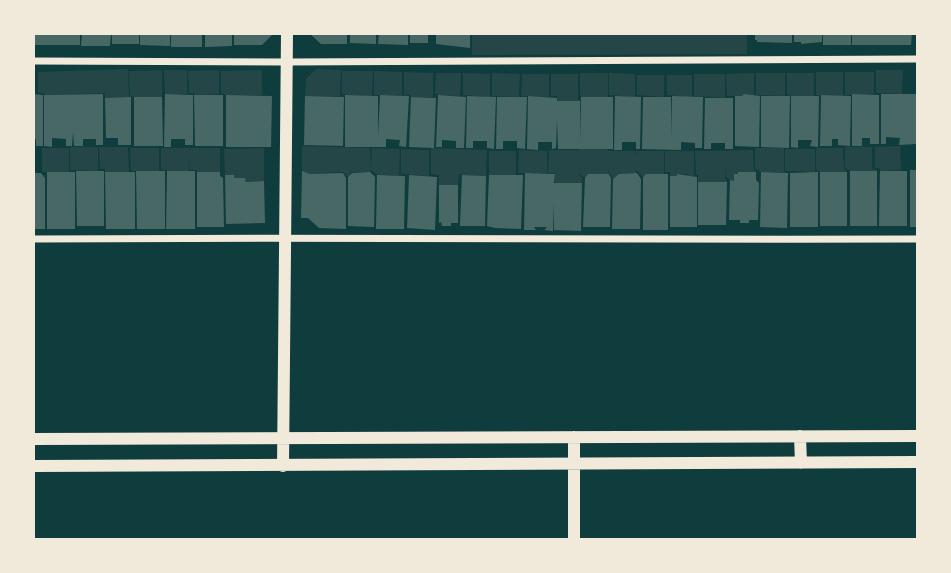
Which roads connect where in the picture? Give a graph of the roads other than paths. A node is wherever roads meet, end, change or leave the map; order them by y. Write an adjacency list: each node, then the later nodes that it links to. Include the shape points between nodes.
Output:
1 (287, 33): 4 (street)
2 (918, 59): 4 (street)
3 (33, 61): 4 (street)
4 (287, 62): 5 (street)
5 (286, 237): 6 (street); 7 (street); 12 (street)
6 (33, 239)
7 (918, 239)
8 (800, 436): 9 (street); 10 (street); 14 (street)
9 (918, 436)
10 (574, 437): 12 (street); 15 (street)
11 (33, 439): 12 (street)
12 (283, 439): 17 (street)
13 (918, 462): 14 (street)
14 (801, 463): 15 (street)
15 (574, 464): 17 (street); 18 (street)
16 (33, 466): 17 (street)
17 (283, 466)
18 (574, 540)

